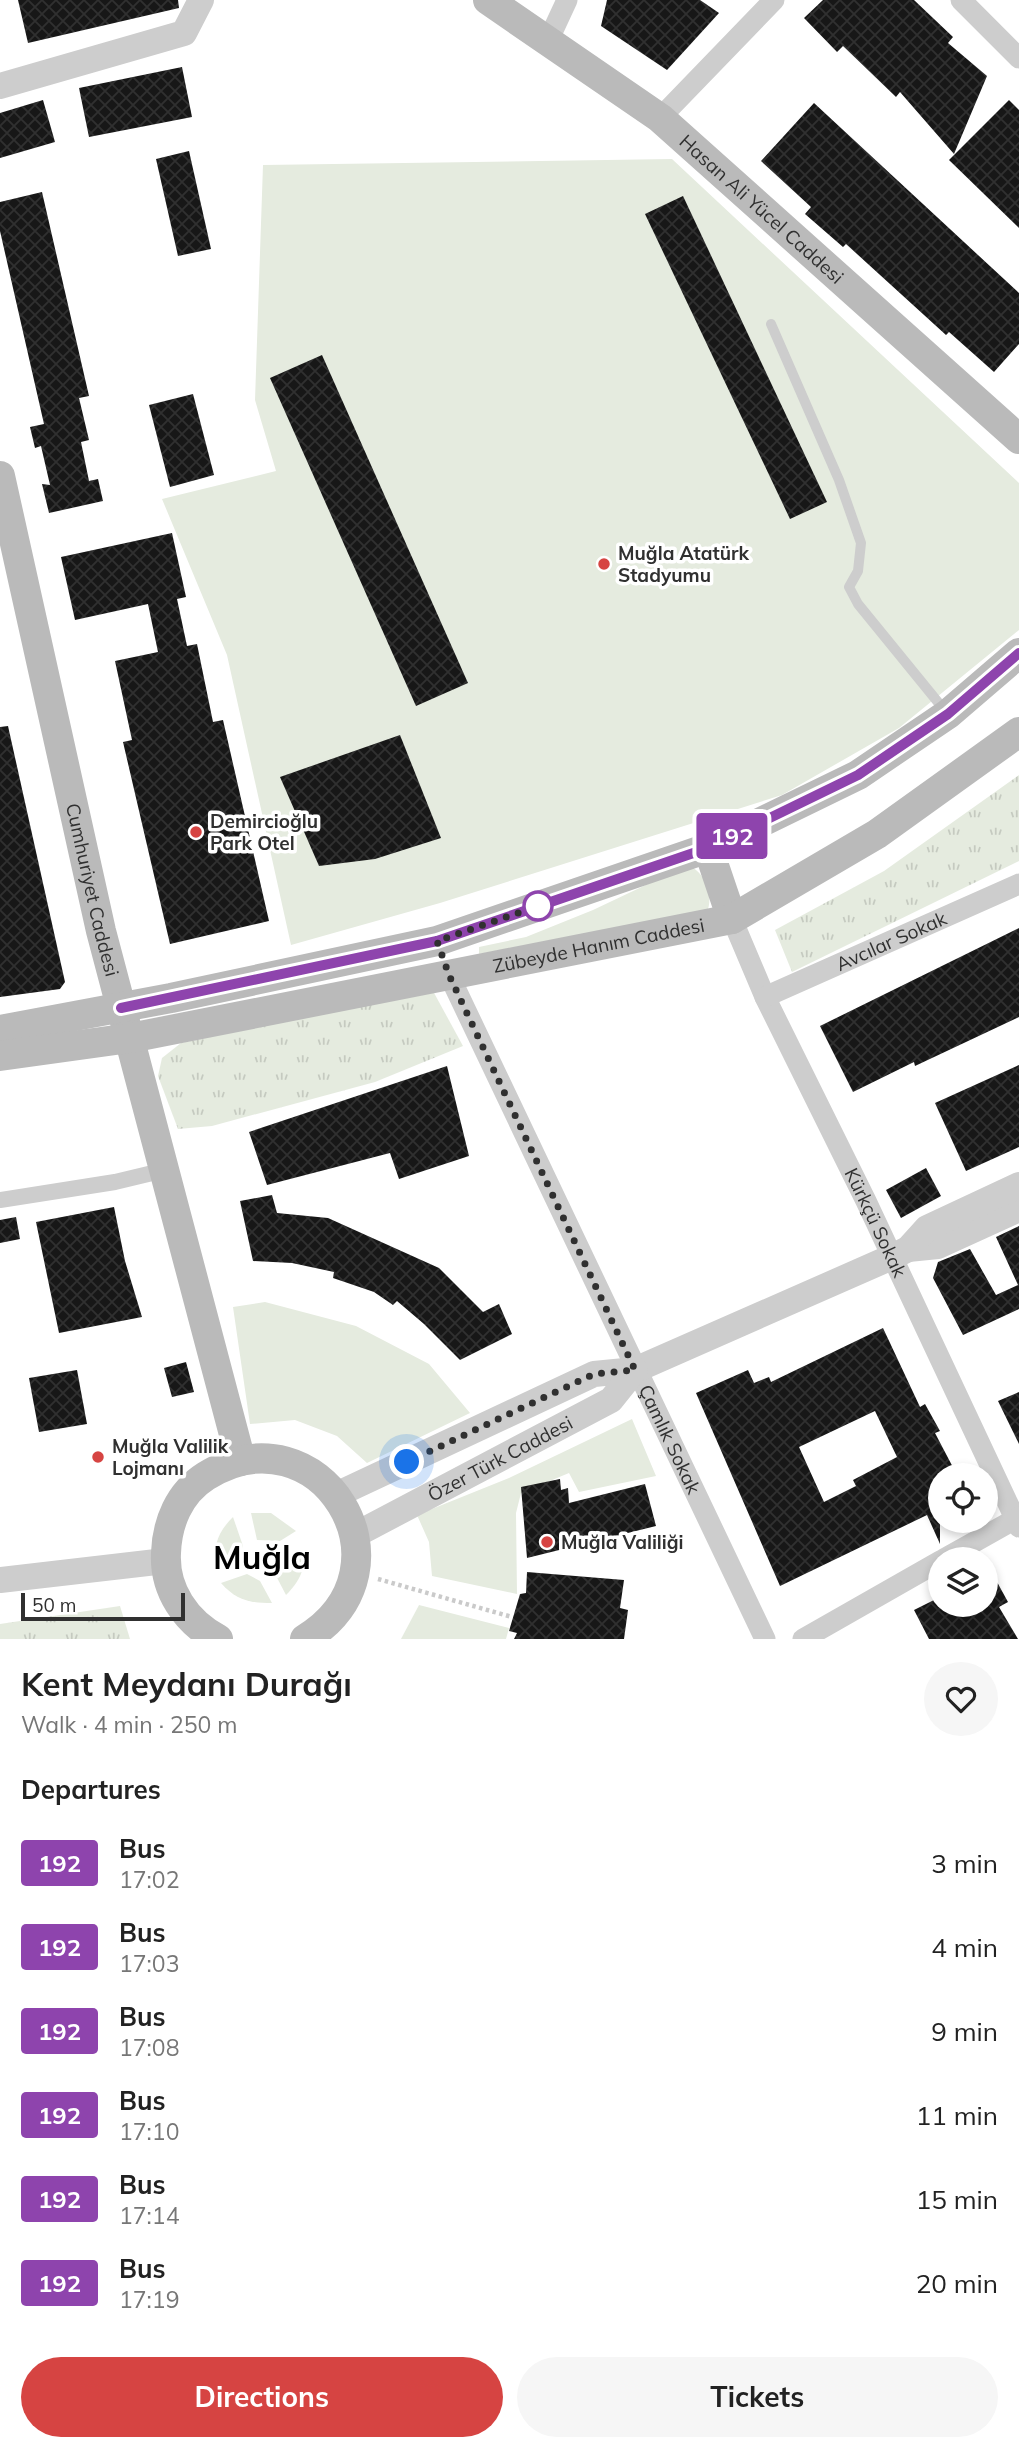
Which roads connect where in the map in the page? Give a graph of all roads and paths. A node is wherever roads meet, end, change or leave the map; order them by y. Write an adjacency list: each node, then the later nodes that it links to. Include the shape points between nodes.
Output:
1 (201, 0): 8 (street, via 184,33)
2 (488, 0): 6 (main road, Hasan Ali Yücel Caddesi)
3 (567, 0): 6 (street)
4 (774, 0): 9 (street)
5 (961, 0): 7 (street)
6 (548, 41): 9 (main road, Hasan Ali Yücel Caddesi)
7 (1019, 58)
8 (0, 86)
9 (660, 118): 11 (main road, Hasan Ali Yücel Caddesi)
10 (771, 324): 14 (lane, via 839,480 861,543 858,571 849,587)
11 (1019, 439)
12 (0, 476): 22 (main road, Cumhuriyet Caddesi)
13 (1019, 653): 14 (main road)
14 (948, 714): 16 (main road, via 858,775)
15 (1019, 732): 18 (main road, Zübeyde Hanım Caddesi, via 877,834)
16 (708, 848): 18 (main road); 19 (main road)
17 (1019, 884): 21 (street, Avcılar Sokak)
18 (732, 919): 20 (main road, Zübeyde Hanım Caddesi); 21 (street, Kürkçü Sokak)
19 (437, 941): 20 (main road); 22 (main road)
20 (449, 975): 24 (main road, Zübeyde Hanım Caddesi); 31 (street, Çamlık Sokak)
21 (765, 997): 30 (street, Kürkçü Sokak)
22 (121, 1008): 23 (main road); 24 (main road, Cumhuriyet Caddesi)
23 (0, 1030)
24 (130, 1038): 25 (main road, Zübeyde Hanım Caddesi); 26 (main road, Cumhuriyet Caddesi)
25 (0, 1056)
26 (165, 1170): 28 (street); 32 (main road, Cumhuriyet Caddesi)
27 (1019, 1185): 30 (street, Özer Türk Caddesi, via 927,1228)
28 (0, 1200)
29 (1019, 1209): 30 (street, Özer Türk Caddesi, via 938,1246)
30 (900, 1253): 31 (street, Özer Türk Caddesi); 34 (street, Kürkçü Sokak)
31 (635, 1370): 33 (street, Özer Türk Caddesi, via 594,1374); 35 (street, Özer Türk Caddesi, via 611,1400); 44 (street, Çamlık Sokak)
32 (242, 1461): 33 (main road, via 263,1459 293,1465 321,1480); 37 (main road, via 200,1480 184,1496 166,1538)
33 (336, 1495): 35 (main road)
34 (1018, 1521): 36 (street)
35 (355, 1535): 39 (main road)
36 (967, 1547)
37 (165, 1561): 40 (street); 43 (main road, via 177,1601)
38 (928, 1568): 45 (street)
39 (354, 1573): 41 (path); 42 (main road, via 340,1610)
40 (0, 1580)
41 (512, 1617)
42 (319, 1636)
43 (207, 1637)
44 (765, 1639)
45 (803, 1639)

